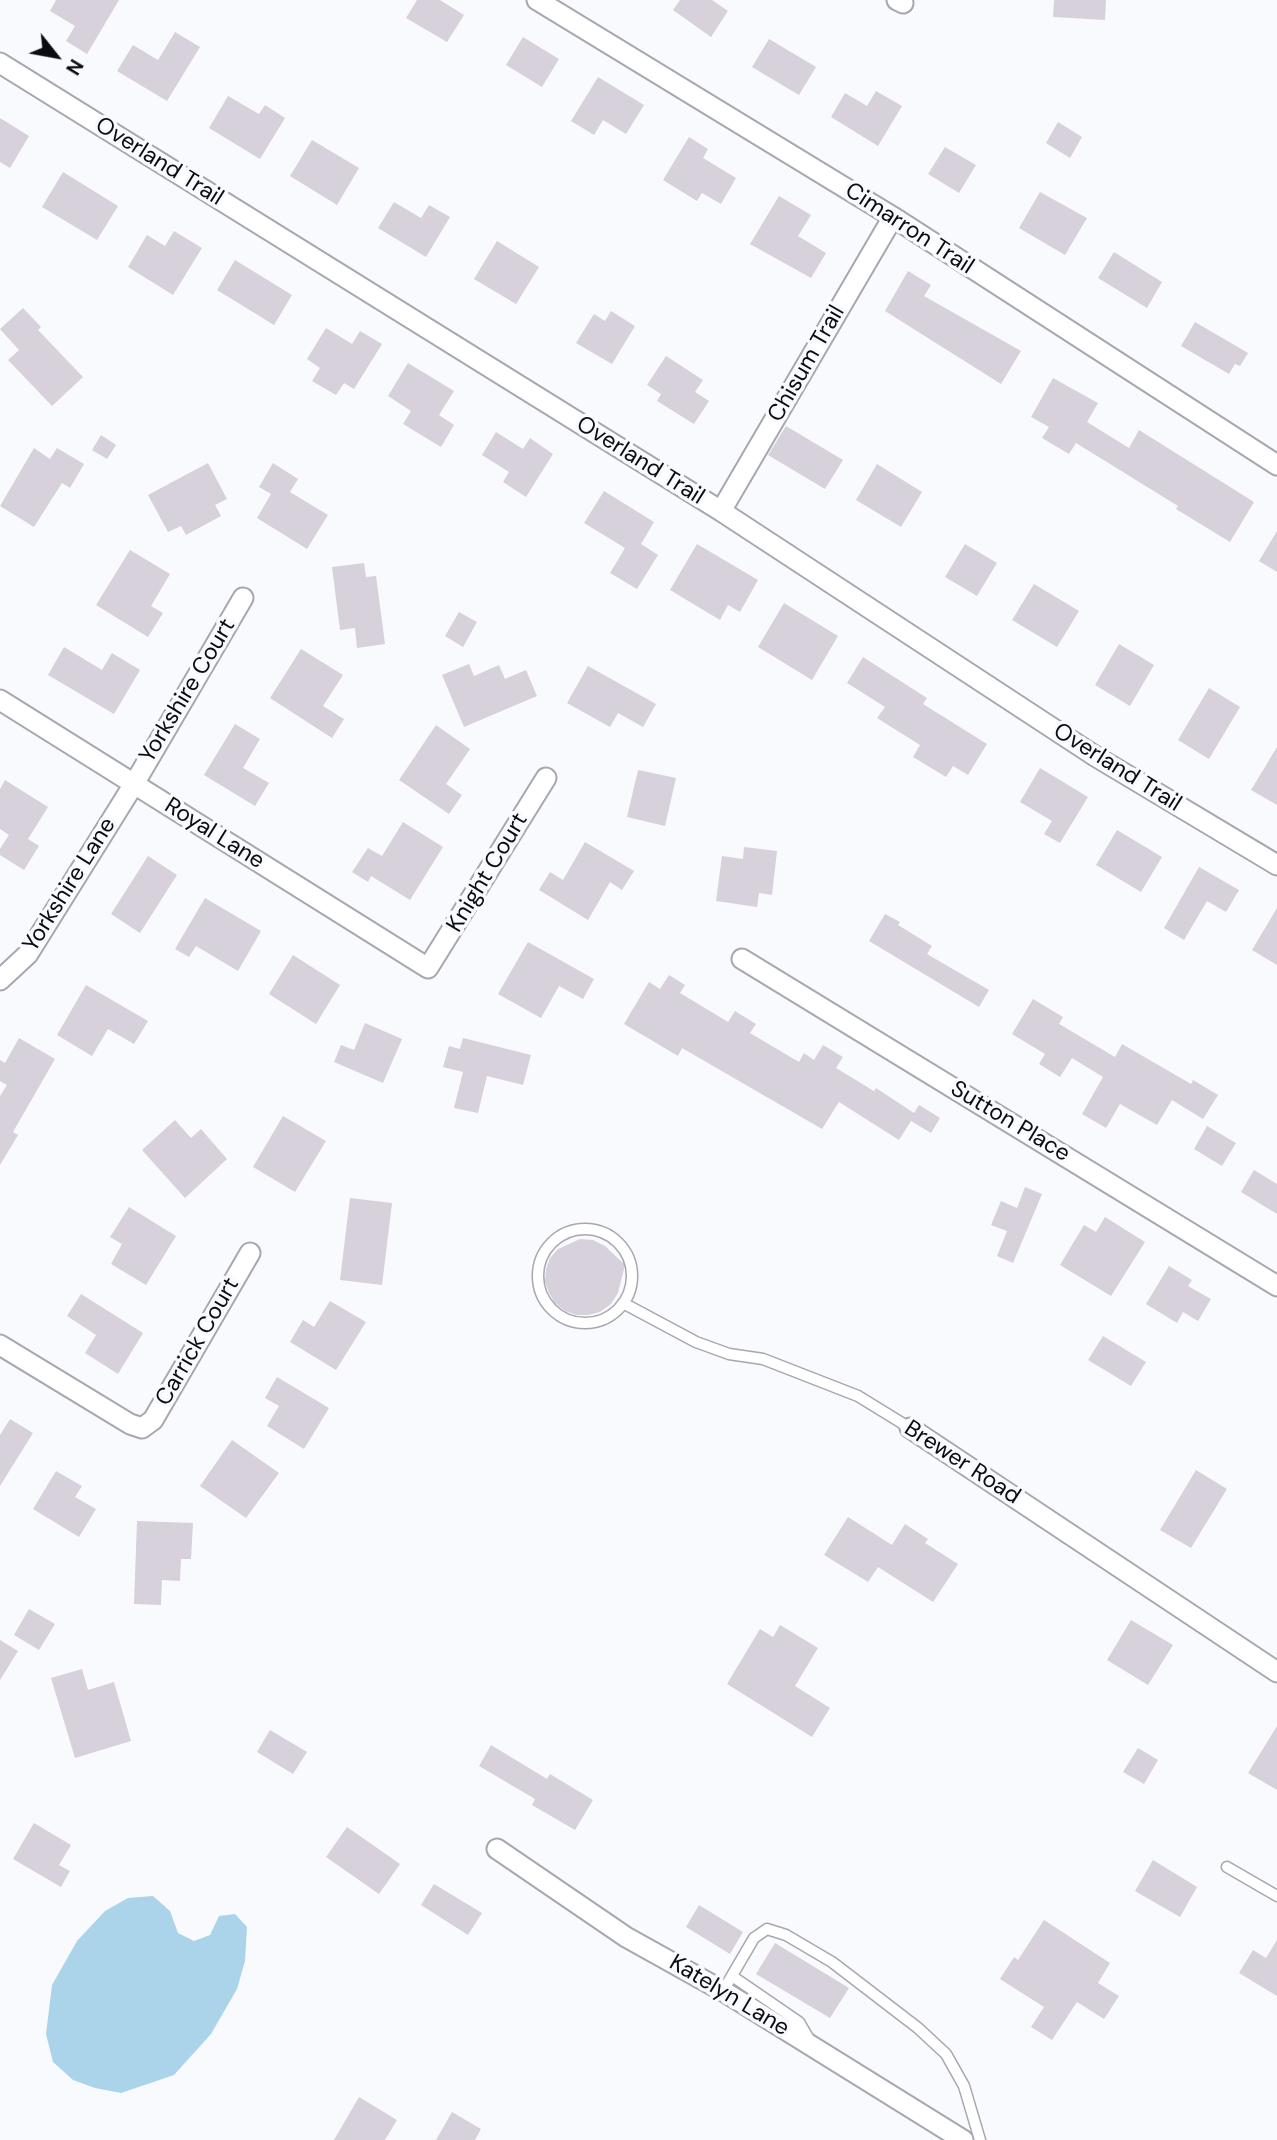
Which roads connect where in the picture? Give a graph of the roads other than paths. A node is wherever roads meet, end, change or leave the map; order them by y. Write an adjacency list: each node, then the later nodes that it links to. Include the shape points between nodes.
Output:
1 (537, 0): 3 (street, Cimarron Trail)
2 (0, 63): 5 (street, Overland Trail)
3 (893, 217): 4 (street, Cimarron Trail); 5 (street, Chisum Trail)
4 (1277, 465)
5 (721, 512): 10 (street, Overland Trail, via 1095,756)
6 (243, 598): 9 (street, Yorkshire Court)
7 (0, 700): 9 (street, Royal Lane)
8 (546, 778): 12 (street, Knight Court)
9 (134, 784): 12 (street, Royal Lane); 13 (street, Yorkshire Lane, via 28,954)
10 (1277, 865)
11 (742, 959): 15 (street, Sutton Place)
12 (428, 968)
13 (0, 981)
14 (250, 1254): 17 (street, Carrick Court, via 153,1420 142,1428)
15 (1277, 1286)
16 (622, 1303): 16 (lane, via 632,1280 631,1264 614,1239 600,1231 569,1231 545,1250 539,1265 540,1288 550,1308 562,1318 593,1323 607,1318); 18 (lane, Brewer Road, via 696,1342 729,1354 763,1359 858,1396)
17 (0, 1345)
18 (910, 1428): 19 (street, Brewer Road)
19 (1277, 1672)
20 (497, 1849): 23 (street, Katelyn Lane, via 626,1937)
21 (1227, 1867): 22 (lane)
22 (1277, 1896)
23 (728, 1984): 24 (street, Katelyn Lane, via 813,2048); 25 (lane, via 754,1938 767,1929 832,1962 946,2054 964,2086)
24 (963, 2140)
25 (979, 2140)

